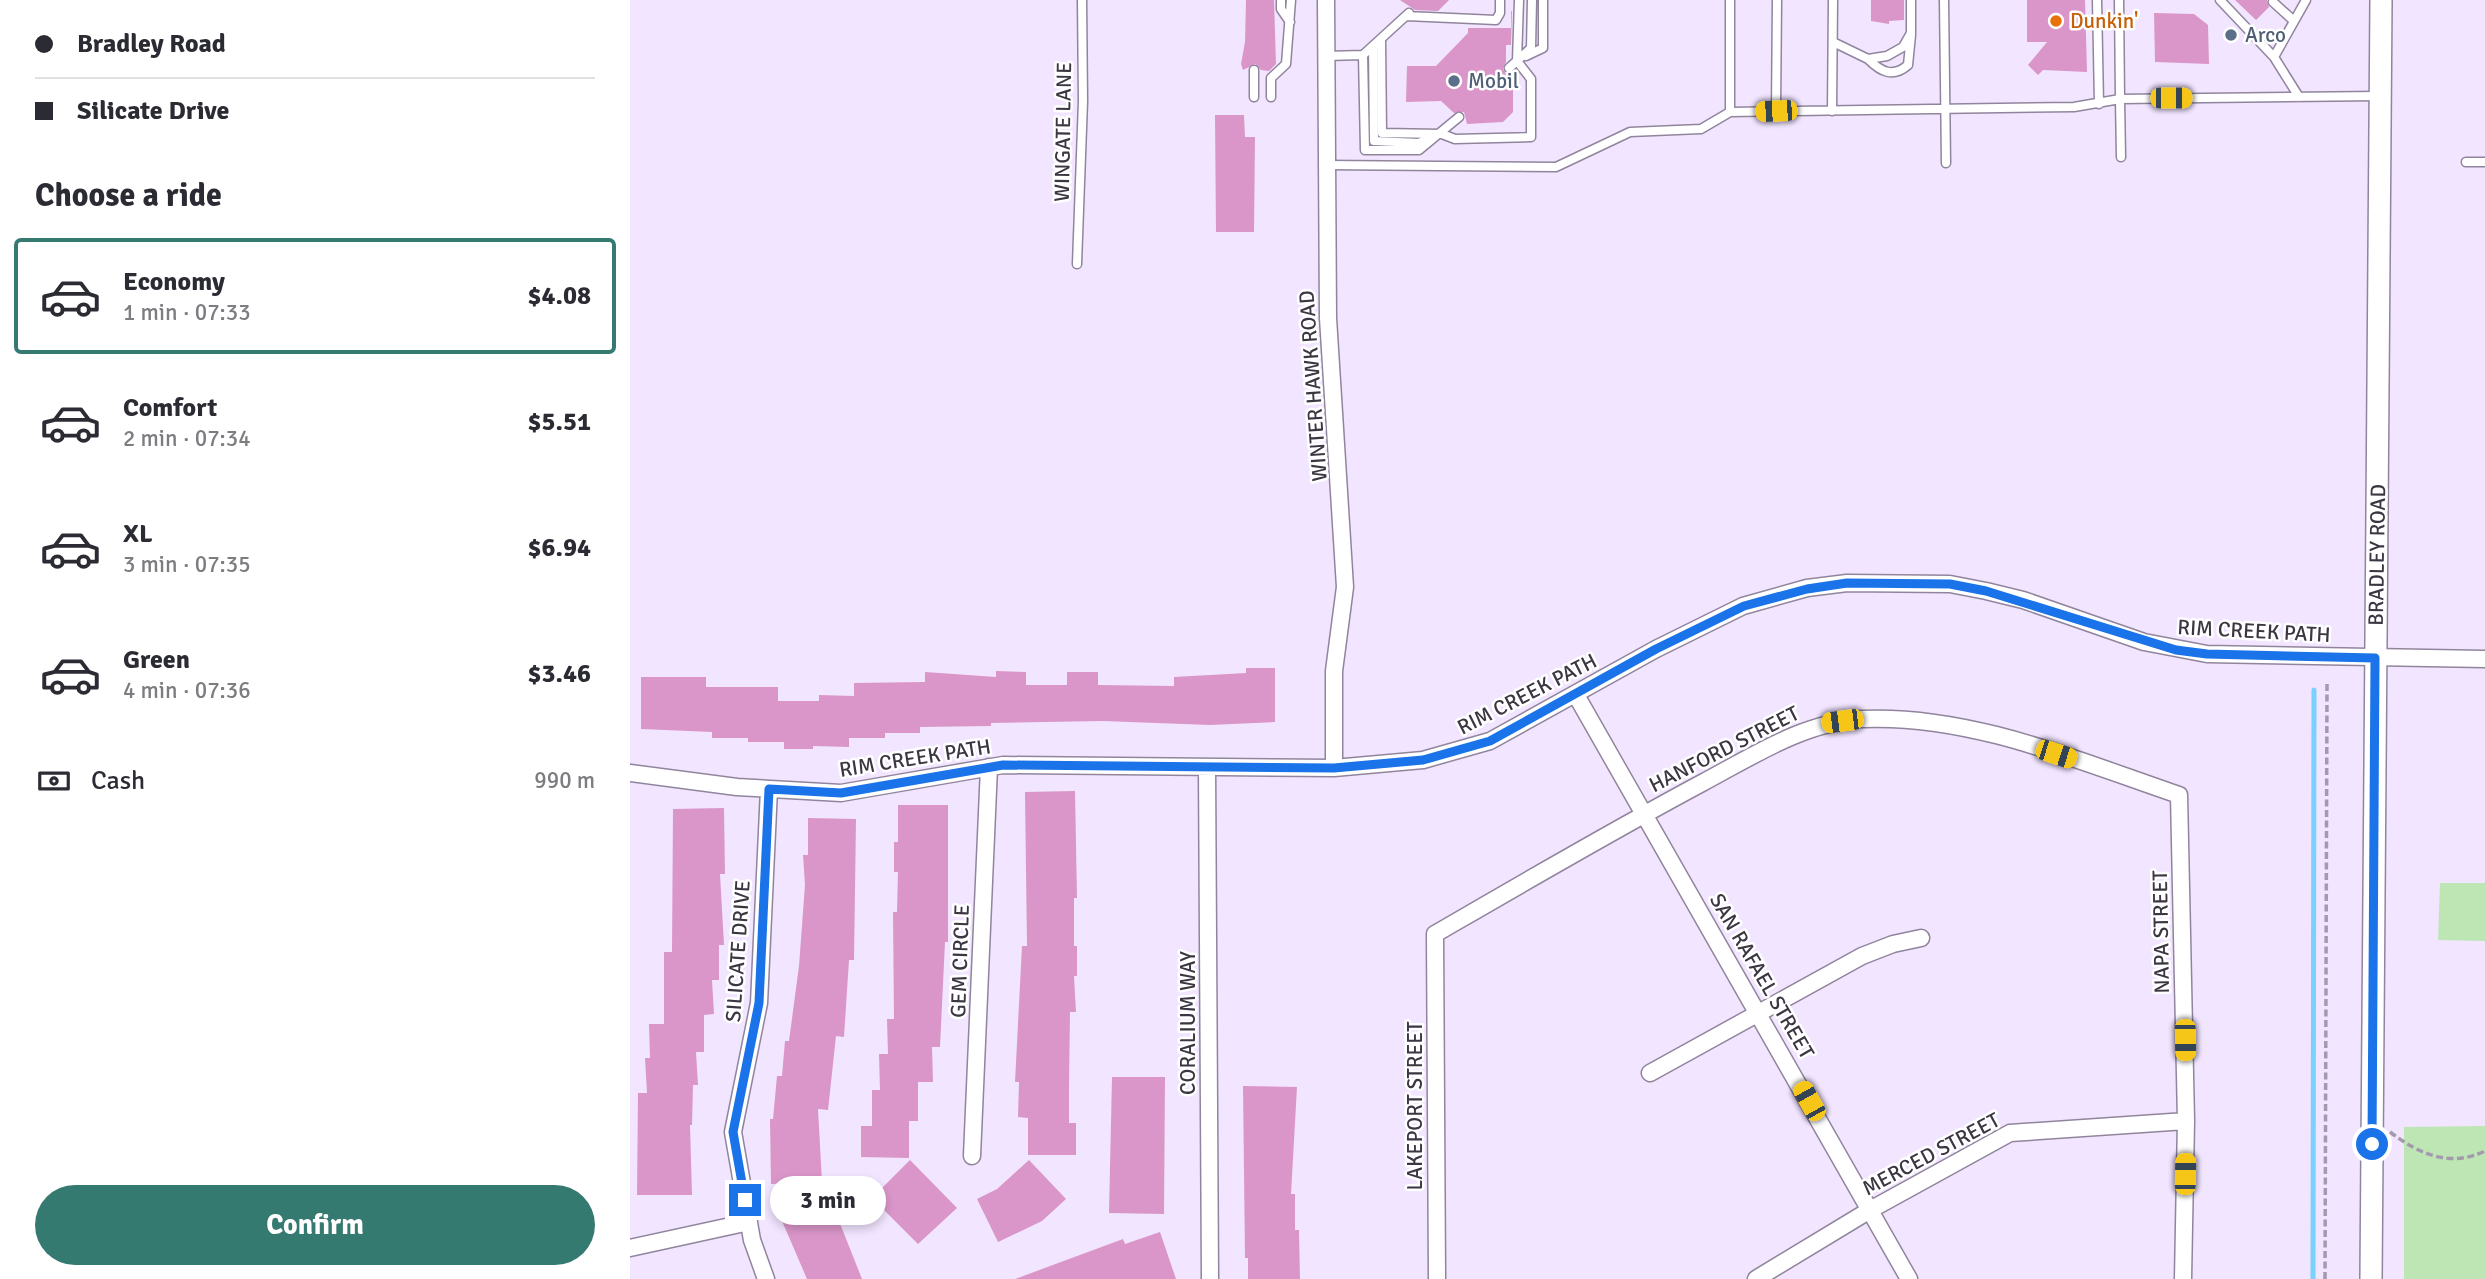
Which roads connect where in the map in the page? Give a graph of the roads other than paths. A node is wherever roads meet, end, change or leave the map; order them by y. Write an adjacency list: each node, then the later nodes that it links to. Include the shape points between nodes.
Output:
1 (1083, 0): 50 (lane, WINGATE LANE)
2 (1281, 0): 21 (lane)
3 (1291, 0): 21 (lane)
4 (1326, 0): 27 (street, WINTER HAWK ROAD)
5 (1500, 0): 23 (lane, via 1496,20 1409,13)
6 (1519, 0): 30 (lane)
7 (1532, 0): 30 (lane, via 1531,48)
8 (1543, 0): 30 (lane, via 1543,48)
9 (1730, 0): 42 (lane)
10 (1777, 0): 40 (lane)
11 (1833, 0): 24 (lane)
12 (1911, 0): 22 (lane)
13 (1944, 0): 39 (lane)
14 (2097, 0): 38 (lane)
15 (2119, 0): 37 (lane)
16 (2220, 0): 28 (lane)
17 (2306, 0): 20 (lane)
18 (2381, 0): 33 (street, BRADLEY ROAD)
19 (2273, 2): 20 (lane)
20 (2294, 21): 28 (lane)
21 (1290, 22): 35 (lane, via 1286,64 1271,78)
22 (1911, 33): 29 (lane, via 1903,47); 29 (lane, via 1909,65 1901,71 1879,70)
23 (1381, 39): 25 (lane); 44 (lane, via 1382,133)
24 (1833, 43): 29 (lane); 41 (lane)
25 (1373, 46): 26 (lane); 44 (lane, via 1374,141 1419,143)
26 (1363, 55): 27 (lane); 44 (lane, via 1365,150 1419,150)
27 (1326, 56): 49 (street, WINTER HAWK ROAD)
28 (2274, 57): 36 (lane)
29 (1868, 59)
30 (1517, 61): 31 (lane); 44 (lane, via 1531,79 1531,137 1455,139)
31 (1509, 68)
32 (1254, 70): 34 (lane)
33 (2382, 96): 36 (lane); 51 (street, BRADLEY ROAD)
34 (1254, 97)
35 (1271, 97)
36 (2298, 97): 37 (lane)
37 (2120, 99): 38 (lane); 45 (lane)
38 (2099, 103): 39 (lane)
39 (1945, 109): 41 (lane); 48 (lane)
40 (1776, 111): 41 (lane); 42 (lane)
41 (1832, 111)
42 (1730, 112): 49 (lane, via 1701,129 1630,132 1556,167)
43 (1459, 117): 44 (lane)
44 (1442, 134)
45 (2121, 157)
46 (2466, 162): 47 (lane)
47 (2485, 162)
48 (1946, 163)
49 (1326, 165): 56 (street, WINTER HAWK ROAD, via 1331,397 1345,587 1334,671)
50 (1077, 264)
51 (2375, 658): 52 (street, RIM CREEK PATH); 53 (street, RIM CREEK PATH, via 2176,650 1986,591 1950,584 1866,582 1807,589 1744,606); 76 (street, BRADLEY ROAD)
52 (2485, 659)
53 (1576, 695): 56 (street, RIM CREEK PATH, via 1468,749 1401,764); 60 (street, SAN RAFAEL STREET)
54 (989, 767): 55 (street, RIM CREEK PATH); 58 (street, RIM CREEK PATH, via 841,793); 66 (street, GEM CIRCLE)
55 (1207, 767): 56 (street, RIM CREEK PATH); 71 (street, CORALIUM WAY)
56 (1334, 768)
57 (630, 773): 58 (street, RIM CREEK PATH)
58 (769, 789): 68 (street, SILICATE DRIVE, via 759,1003 733,1132)
59 (2179, 794): 60 (street, HANFORD STREET, via 2031,746 1934,722 1863,719 1821,724); 65 (street, NAPA STREET)
60 (1644, 814): 61 (street, HANFORD STREET); 63 (street, SAN RAFAEL STREET)
61 (1435, 933): 72 (street, LAKEPORT STREET)
62 (1922, 938): 63 (street, via 1862,956)
63 (1760, 1014): 64 (street); 67 (street, SAN RAFAEL STREET)
64 (1650, 1073)
65 (2186, 1121): 67 (street, MERCED STREET, via 2010,1133); 75 (street, NAPA STREET)
66 (972, 1156)
67 (1870, 1210): 73 (street, MERCED STREET); 74 (street, SAN RAFAEL STREET)
68 (749, 1222): 69 (street); 70 (street, SILICATE DRIVE)
69 (630, 1248)
70 (766, 1279)
71 (1210, 1279)
72 (1437, 1279)
73 (1756, 1279)
74 (1909, 1279)
75 (2183, 1279)
76 (2371, 1279)

